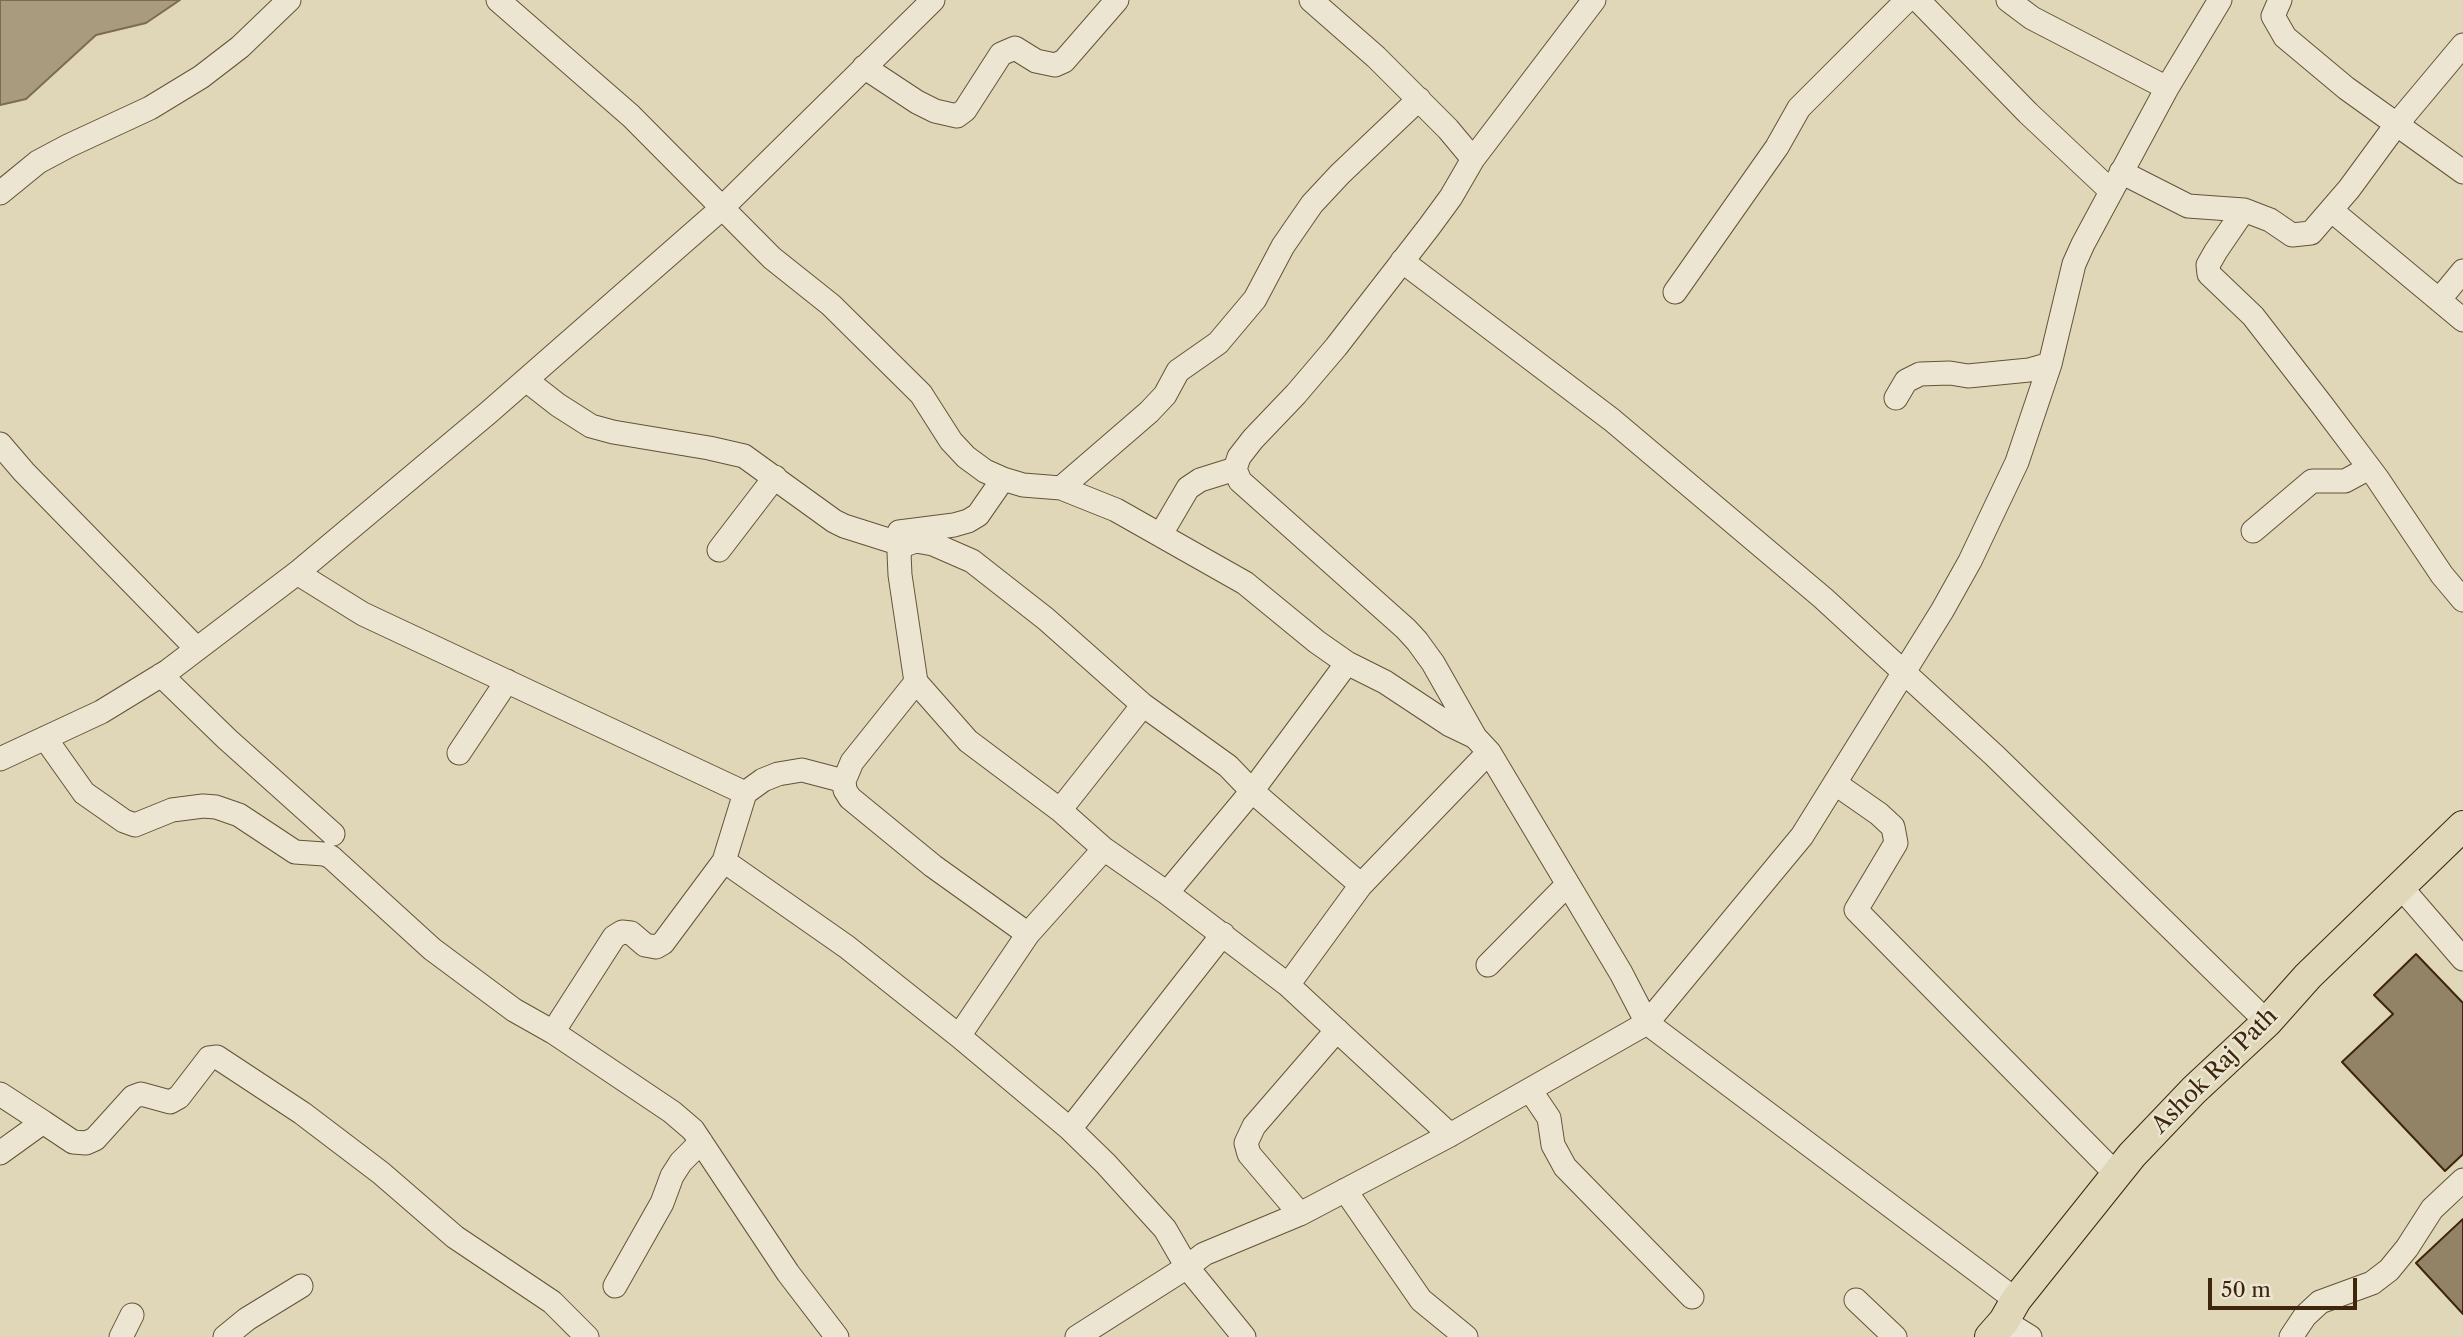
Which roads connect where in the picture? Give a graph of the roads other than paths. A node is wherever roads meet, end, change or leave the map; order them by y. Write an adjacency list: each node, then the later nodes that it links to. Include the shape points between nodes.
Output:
1 (289, 0): 20 (street, via 201,77 150,108 38,162)
2 (498, 0): 21 (street, via 631,116)
3 (933, 0): 13 (street)
4 (1117, 0): 13 (street, via 1064,61 1055,65 1036,61 1015,48 1001,54 957,116 917,102)
5 (1311, 0): 15 (street)
6 (1594, 0): 17 (street)
7 (1907, 0): 26 (street, via 1798,108 1777,147)
8 (1918, 0): 19 (street, via 2028,113)
9 (2008, 0): 14 (street, via 2032,18)
10 (2220, 0): 14 (street)
11 (2280, 0): 16 (street, via 2273,16 2285,37)
12 (2463, 45): 16 (street)
13 (864, 67): 21 (street)
14 (2167, 88): 19 (street)
15 (1419, 99): 17 (street); 37 (street, via 1312,204 1255,299 1218,343 1178,371 1149,412)
16 (2396, 125): 18 (street); 23 (street)
17 (1474, 159): 24 (street)
18 (2463, 172)
19 (2116, 182): 22 (street, via 2188,206); 29 (street, via 2074,264)
20 (0, 192)
21 (721, 209): 30 (street); 36 (street, via 831,305 922,394 966,457)
22 (2244, 210): 23 (street, via 2270,220 2292,236 2311,233); 34 (street, via 2208,265 2209,274 2253,316)
23 (2331, 210): 27 (street)
24 (1402, 261): 33 (street, via 1336,347 1252,439); 47 (street, via 1612,420)
25 (2463, 271): 27 (street)
26 (1675, 292)
27 (2438, 300): 28 (street)
28 (2463, 320)
29 (2049, 364): 31 (street, via 1968,376 1920,374 1906,380); 47 (street, via 2007,486 1942,611)
30 (526, 380): 35 (street, via 591,426 744,456); 43 (street)
31 (1896, 398)
32 (0, 444): 45 (street)
33 (1235, 468): 39 (street, via 1188,488); 53 (street, via 1251,493 1417,641)
34 (2369, 468): 38 (street, via 2344,481 2312,481); 44 (street)
35 (775, 477): 40 (street, via 834,521); 42 (street)
36 (1003, 479): 37 (street); 40 (street, via 978,515 968,521)
37 (1061, 488): 39 (street)
38 (2253, 531)
39 (1161, 534): 46 (street, via 1245,583)
40 (877, 537): 41 (street)
41 (904, 545): 50 (street, via 899,553); 51 (street, via 916,541 933,544 972,561)
42 (719, 550)
43 (297, 573): 45 (street); 49 (street, via 363,614)
44 (2463, 600)
45 (197, 649): 48 (street)
46 (1347, 663): 53 (street); 58 (street)
47 (1903, 671): 57 (street); 74 (street)
48 (161, 675): 52 (street, via 101,712); 62 (street)
49 (507, 681): 54 (street); 59 (street)
50 (916, 682): 56 (street, via 852,762); 60 (street, via 968,741)
51 (1143, 705): 58 (street, via 1228,766); 60 (street)
52 (45, 738): 55 (street); 77 (street, via 84,793 124,821 135,825 172,810 216,807 239,815 295,852 331,857 432,949 514,1010)
53 (1482, 745): 65 (street); 66 (street)
54 (459, 754)
55 (0, 759)
56 (844, 780): 59 (street, via 802,770 763,780); 69 (street, via 850,798 933,866)
57 (1836, 784): 75 (street, via 1789,853); 86 (street, via 1893,827 1896,844 1856,910)
58 (1252, 791): 65 (street); 68 (street)
59 (745, 793): 64 (street)
60 (1060, 810): 63 (street)
61 (2463, 826): 67 (main road, Ashok Raj Path)
62 (333, 834)
63 (1104, 849): 68 (street); 69 (street)
64 (724, 861): 77 (street, via 663,943 645,945 631,933 614,937); 78 (street, via 847,947)
65 (1361, 885): 73 (street)
66 (1567, 885): 72 (street); 75 (street)
67 (2400, 886): 71 (street); 74 (main road, Ashok Raj Path)
68 (1167, 893): 70 (street)
69 (1028, 934): 78 (street)
70 (1223, 934): 73 (street); 82 (street)
71 (2463, 959)
72 (1488, 964)
73 (1288, 985): 76 (street)
74 (2267, 1022): 86 (main road, Ashok Raj Path, via 2194,1090)
75 (1647, 1023): 79 (street); 96 (street)
76 (1337, 1030): 83 (street); 89 (street, via 1254,1126 1246,1143 1249,1154)
77 (553, 1032): 84 (street, via 672,1112)
78 (959, 1036): 82 (street)
79 (1530, 1090): 83 (street); 93 (street, via 1549,1118 1553,1145 1565,1167)
80 (0, 1094): 81 (street)
81 (43, 1122): 85 (street); 99 (street, via 73,1142 86,1143 134,1097 141,1094 170,1102 209,1058 221,1058 381,1173 455,1237 552,1302)
82 (1070, 1129): 90 (street, via 1158,1221)
83 (1450, 1135): 88 (street)
84 (701, 1142): 92 (street, via 672,1176); 100 (street)
85 (0, 1153)
86 (2116, 1175): 96 (main road, Ashok Raj Path)
87 (2463, 1180): 106 (street, via 2432,1209 2389,1270 2372,1283 2320,1302)
88 (1345, 1190): 89 (street); 103 (street, via 1422,1300)
89 (1300, 1214): 90 (street, via 1203,1254)
90 (1187, 1267): 101 (street); 102 (street)
91 (300, 1286): 98 (street)
92 (615, 1286)
93 (1692, 1297)
94 (1856, 1300): 104 (street)
95 (132, 1315): 97 (street)
96 (2003, 1320): 105 (street)
97 (121, 1337)
98 (225, 1337)
99 (587, 1337)
100 (837, 1337)
101 (1077, 1337)
102 (1244, 1337)
103 (1466, 1337)
104 (1895, 1337)
105 (2030, 1337)
106 (2291, 1337)

